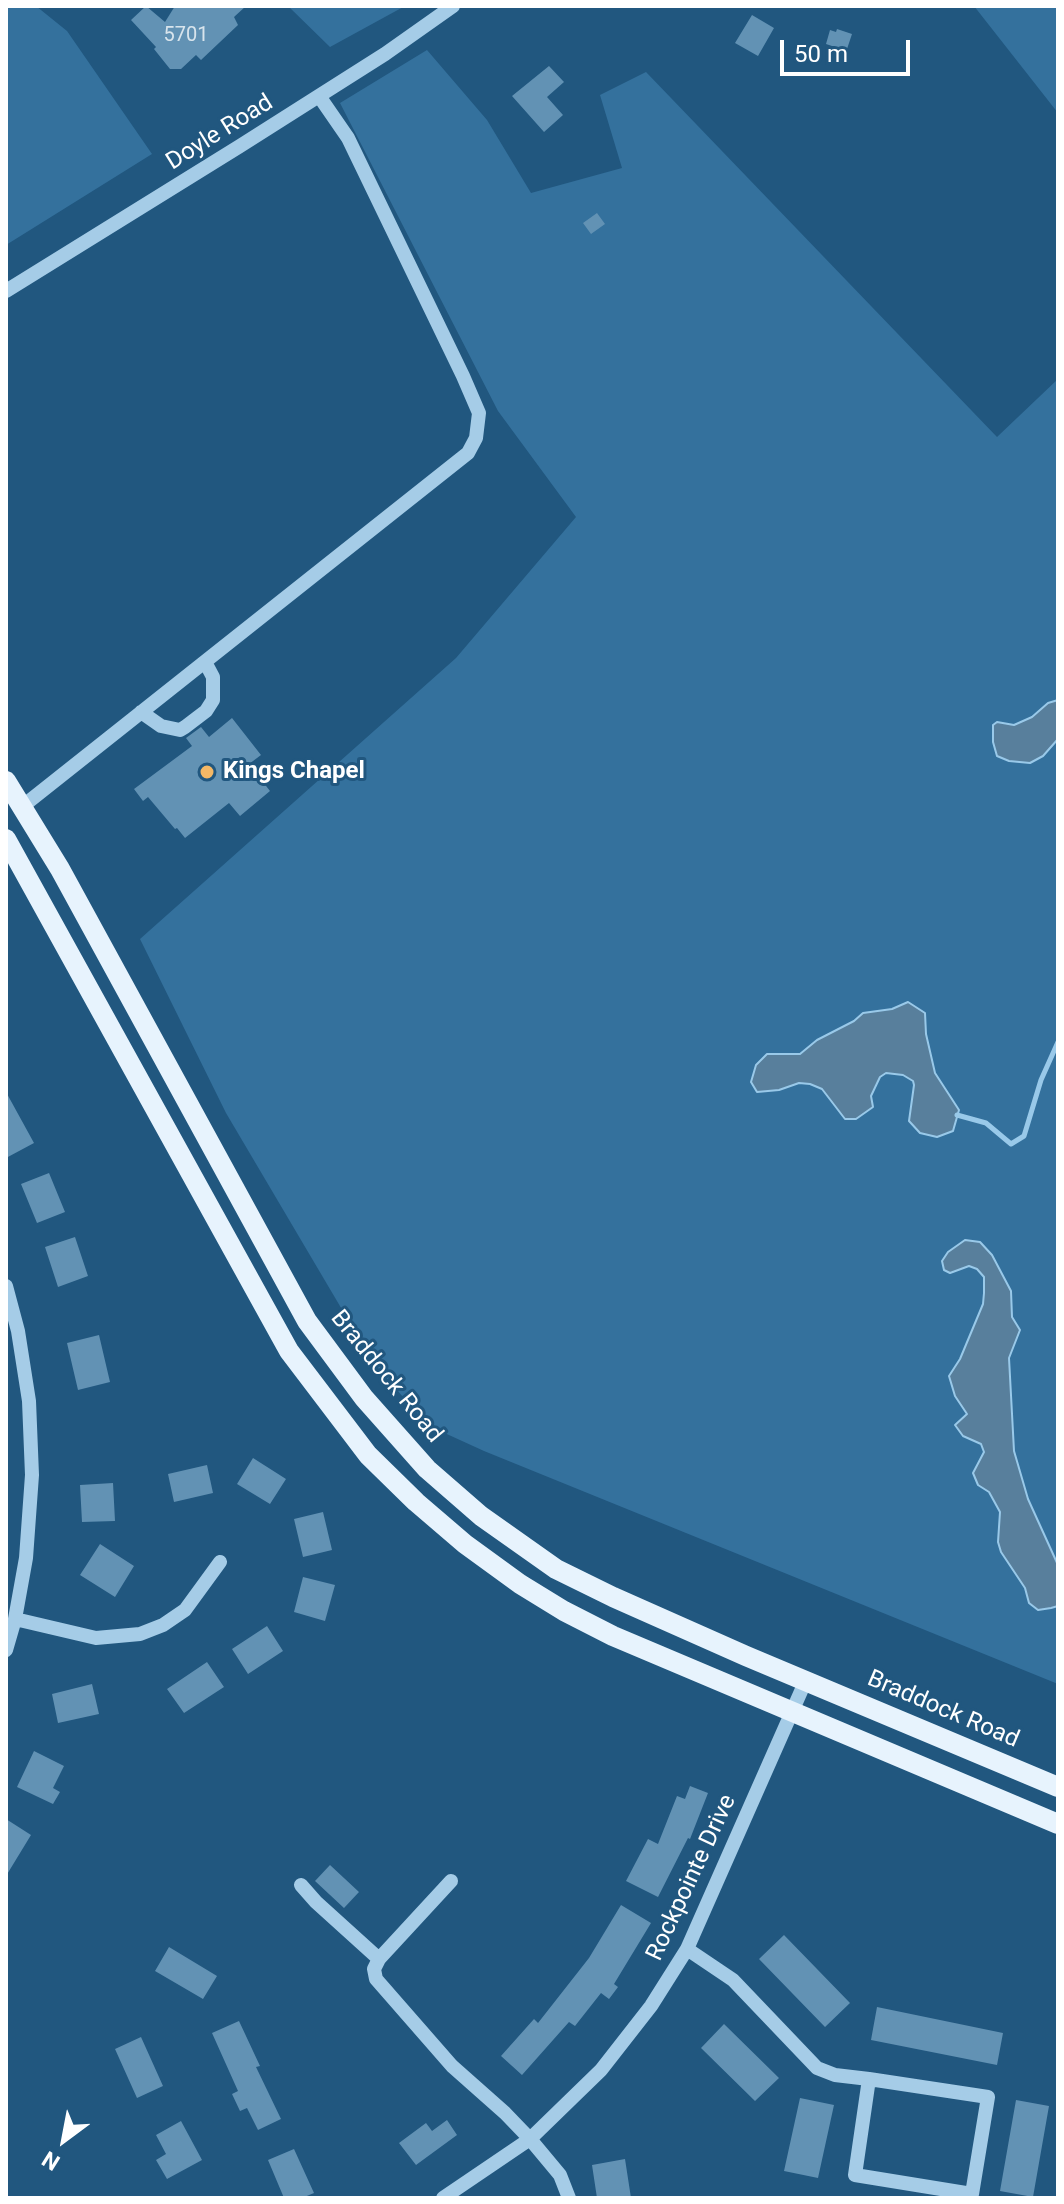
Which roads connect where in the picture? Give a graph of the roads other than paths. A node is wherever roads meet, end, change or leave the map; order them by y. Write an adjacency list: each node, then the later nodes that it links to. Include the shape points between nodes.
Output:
1 (453, 6): 2 (street, Doyle Road)
2 (319, 96): 3 (street, Doyle Road); 4 (street, via 348,138 463,376 479,413 476,438 468,453)
3 (6, 291)
4 (205, 662): 5 (street); 5 (street, via 213,677 213,700 206,711 180,730 154,723)
5 (141, 712): 7 (street)
6 (6, 781): 7 (main road, Braddock Road)
7 (23, 806): 13 (main road, Braddock Road, via 307,1321 396,1437 481,1516 556,1569)
8 (6, 839): 14 (main road, via 289,1351 368,1455 465,1544 564,1611)
9 (6, 1286): 11 (street, via 18,1331 31,1438 30,1515)
10 (220, 1562): 11 (street, via 185,1610 140,1634 96,1638)
11 (15, 1619): 12 (street)
12 (6, 1650)
13 (806, 1680): 14 (street, Rockpointe Drive); 15 (main road, Braddock Road)
14 (792, 1713): 16 (main road); 19 (street, Rockpointe Drive)
15 (1058, 1787)
16 (1058, 1824)
17 (451, 1881): 20 (street)
18 (301, 1885): 20 (street)
19 (687, 1949): 21 (street, via 733,1980 817,2068); 22 (street, Rockpointe Drive, via 627,2039)
20 (379, 1959): 22 (street, via 374,1969 381,1988 452,2066)
21 (869, 2079): 21 (street, via 855,2175 972,2194 988,2097)
22 (530, 2139): 23 (street, Rockpointe Drive); 24 (street, via 560,2175)
23 (443, 2198)
24 (569, 2198)

